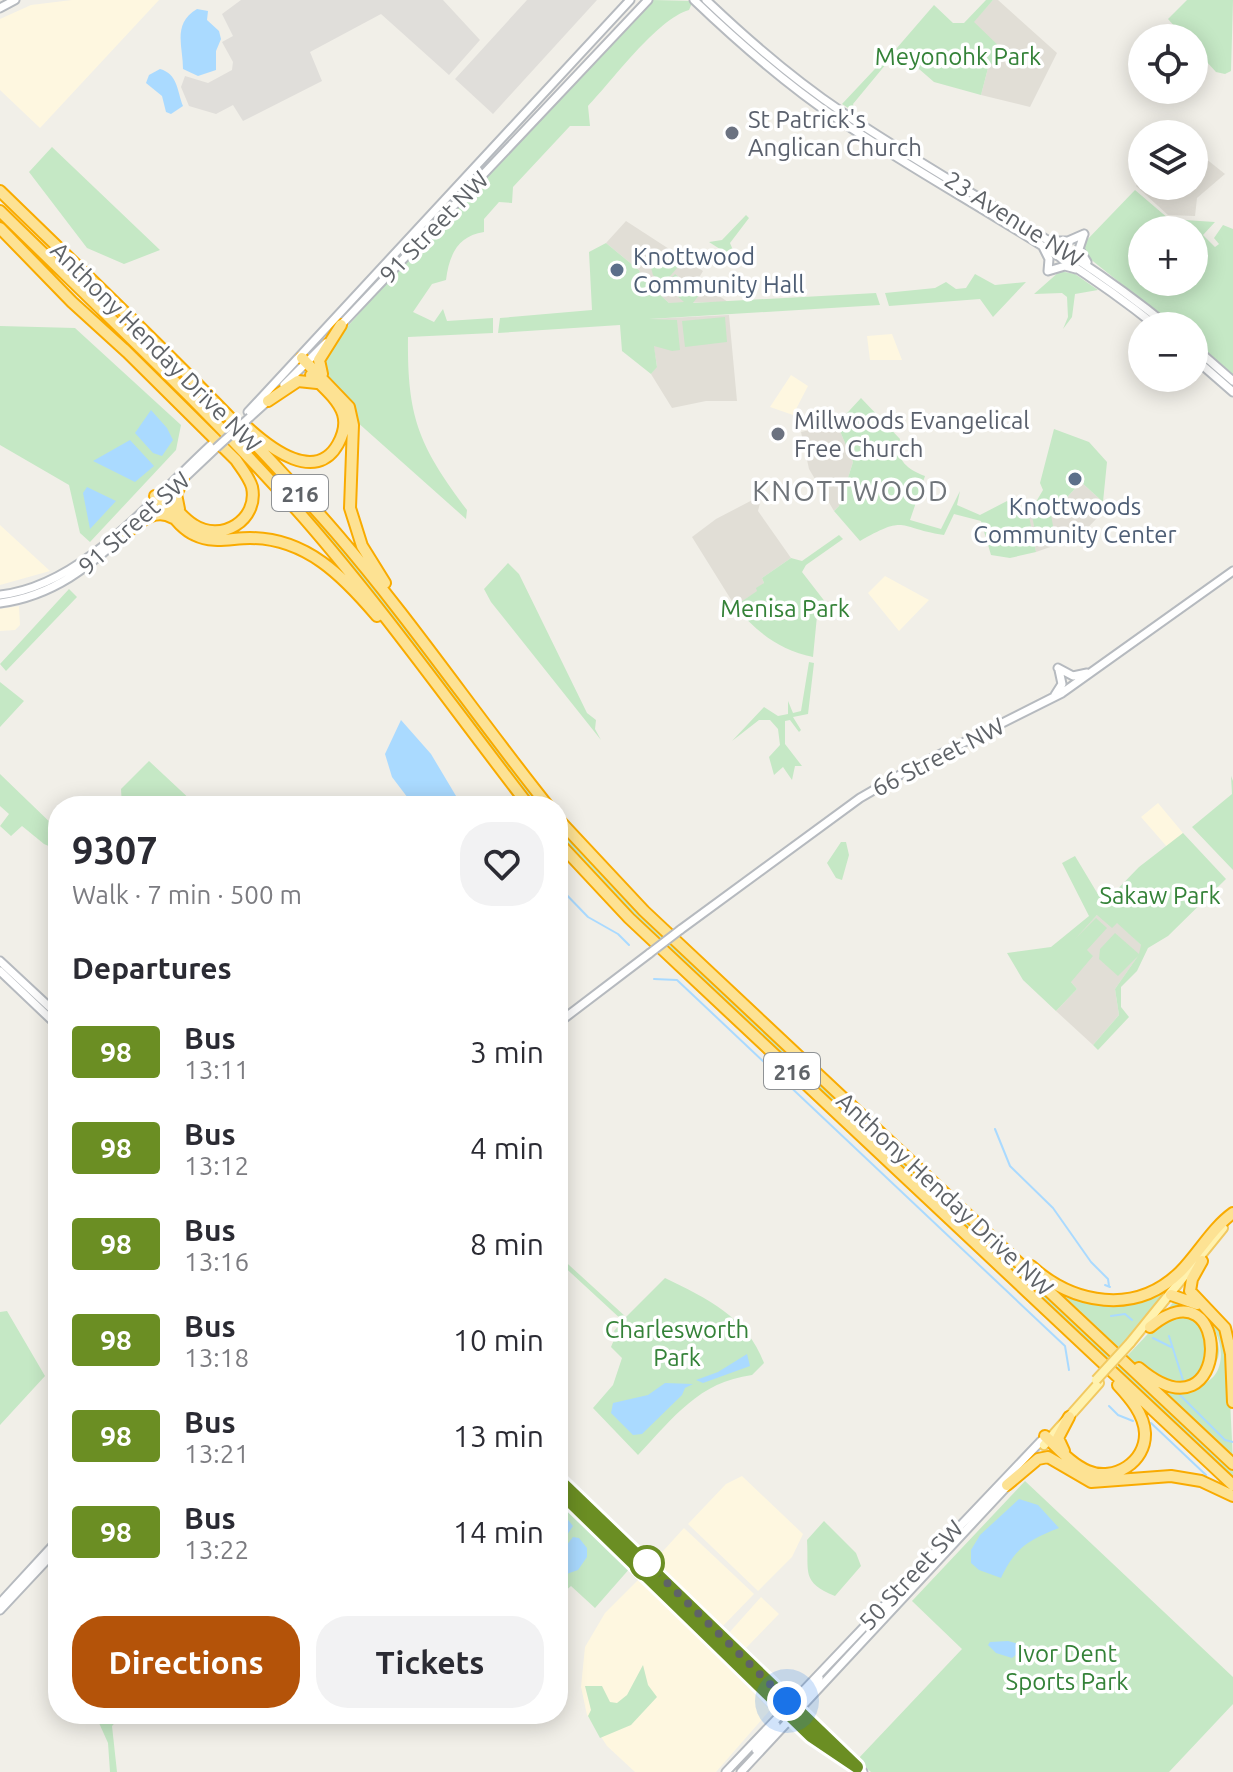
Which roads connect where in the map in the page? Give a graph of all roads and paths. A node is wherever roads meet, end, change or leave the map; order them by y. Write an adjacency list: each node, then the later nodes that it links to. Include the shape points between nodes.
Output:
1 (15, 0): 6 (main road)
2 (630, 0): 22 (main road, 91 Street NW)
3 (646, 0): 18 (main road, 91 Street NW)
4 (694, 0): 10 (main road, 23 Avenue NW, via 797,91)
5 (705, 0): 11 (main road, 23 Avenue NW, via 768,57 840,111)
6 (0, 8)
7 (1, 192): 21 (highway, Anthony Henday Drive NW / 216)
8 (0, 211): 29 (highway, Anthony Henday Drive NW / 216)
9 (0, 228): 19 (highway)
10 (1018, 228): 11 (main road, 23 Avenue NW); 12 (main road)
11 (1040, 237): 12 (main road, 23 Avenue NW); 13 (main road, via 1063,242 1084,234 1080,252); 14 (main road, via 1048,271 1068,266)
12 (1064, 254): 13 (main road, 23 Avenue NW); 14 (main road, 23 Avenue NW); 15 (main road)
13 (1097, 271): 15 (main road, 23 Avenue NW)
14 (1085, 273): 16 (main road, 23 Avenue NW)
15 (1114, 284): 17 (main road, 23 Avenue NW)
16 (1137, 312)
17 (1150, 312)
18 (341, 325): 22 (main road, 91 Street NW); 25 (highway, via 319,360)
19 (124, 349): 29 (highway); 33 (highway, via 236,460 249,480 249,511 233,527 211,531)
20 (1208, 359): 24 (main road)
21 (172, 361): 25 (highway, via 266,444 296,460 326,456 343,434 343,413); 38 (highway, Anthony Henday Drive NW / 216, via 314,509)
22 (303, 362): 25 (highway); 27 (main road, 91 Street NW); 28 (main road, 91 Street NW)
23 (1208, 370): 26 (main road)
24 (1233, 381)
25 (325, 384): 27 (highway, via 298,381); 38 (highway, via 344,398 352,416 348,491 356,533)
26 (1233, 392)
27 (268, 401): 28 (main road, 91 Street NW)
28 (248, 415): 30 (main road, 91 Street NW, bridge)
29 (235, 444): 41 (highway, Anthony Henday Drive NW / 216, via 354,577)
30 (214, 446): 31 (main road, 91 Street SW); 32 (main road, 91 Street SW)
31 (183, 480): 32 (main road, 91 Street SW); 33 (highway, via 175,500)
32 (160, 497): 33 (highway); 34 (main road, 91 Street SW); 36 (main road, 91 Street SW, via 79,564 46,583)
33 (183, 521): 34 (highway, via 160,513); 41 (highway, via 196,536 279,542 335,569)
34 (126, 533): 37 (main road, 91 Street SW, via 67,581)
35 (1233, 571): 39 (main road, 66 Street NW)
36 (1, 595)
37 (0, 603)
38 (419, 634): 43 (highway, Anthony Henday Drive NW / 216)
39 (1103, 666): 40 (main road, 66 Street NW); 40 (main road, via 1075,677 1058,668 1061,686)
40 (1046, 702): 50 (main road, 66 Street NW, bridge, via 860,798)
41 (480, 741): 42 (highway, Anthony Henday Drive NW / 216)
42 (521, 796)
43 (540, 796)
44 (568, 830): 51 (highway, Anthony Henday Drive NW / 216, via 644,911)
45 (568, 853): 56 (highway, Anthony Henday Drive NW / 216, via 629,918)
46 (0, 961): 48 (main road)
47 (0, 971): 49 (main road)
48 (48, 1011)
49 (48, 1013)
50 (568, 1015)
51 (928, 1178): 52 (highway, via 1050,1282 1080,1298 1133,1298 1166,1284); 55 (highway, Anthony Henday Drive NW / 216)
52 (1233, 1214): 57 (main road)
53 (1233, 1224): 54 (main road)
54 (1202, 1261): 57 (main road); 58 (highway, via 1190,1291)
55 (1018, 1262): 59 (highway, via 1159,1381 1191,1386 1216,1368 1219,1338 1203,1317 1171,1313); 66 (highway, Anthony Henday Drive NW / 216)
56 (1030, 1294): 65 (highway, via 1121,1388 1143,1423 1139,1454 1121,1471 1096,1474); 69 (highway, Anthony Henday Drive NW / 216)
57 (1173, 1296): 58 (highway); 59 (main road); 60 (main road)
58 (1209, 1311): 62 (highway, via 1230,1342)
59 (1150, 1327): 60 (main road)
60 (1131, 1344): 61 (main road, bridge)
61 (1098, 1381): 63 (main road, 50 Street SW); 64 (main road, 50 Street SW)
62 (1233, 1402)
63 (1069, 1417): 64 (main road, 50 Street SW); 65 (highway, via 1058,1438)
64 (1045, 1440): 65 (highway); 67 (highway); 68 (main road, 50 Street SW); 73 (main road, 50 Street SW)
65 (1073, 1462)
66 (1233, 1464)
67 (1076, 1476): 68 (highway, via 1048,1457); 71 (highway, via 1107,1482 1171,1476 1201,1481)
68 (1007, 1485): 78 (main road, 50 Street SW)
69 (1233, 1485)
70 (568, 1489): 76 (main road)
71 (1233, 1496)
72 (568, 1499): 76 (main road)
73 (946, 1537): 77 (main road, 50 Street SW); 78 (main road)
74 (48, 1551): 79 (main road)
75 (48, 1558): 79 (main road)
76 (642, 1564): 80 (main road)
77 (904, 1582): 83 (main road); 87 (main road, 50 Street SW, via 834,1656)
78 (908, 1593): 83 (main road, 50 Street SW)
79 (6, 1599): 81 (main road)
80 (679, 1602): 82 (main road); 84 (main road)
81 (0, 1610)
82 (712, 1641): 84 (main road); 85 (main road)
83 (862, 1643): 86 (main road, 50 Street SW)
84 (758, 1673): 87 (main road)
85 (764, 1692): 87 (main road); 88 (main road)
86 (805, 1703): 87 (main road, 50 Street SW); 90 (main road)
87 (791, 1712): 88 (main road, 50 Street SW); 89 (main road); 90 (main road); 91 (main road); 92 (main road, 50 Street SW); 93 (main road)
88 (775, 1720): 95 (main road, 50 Street SW)
89 (803, 1728): 92 (main road, via 793,1726); 94 (main road)
90 (818, 1730): 91 (main road)
91 (831, 1742): 94 (main road)
92 (768, 1743): 93 (main road, 50 Street SW)
93 (747, 1765): 96 (main road, 50 Street SW)
94 (860, 1769)
95 (726, 1772)
96 (741, 1772)

